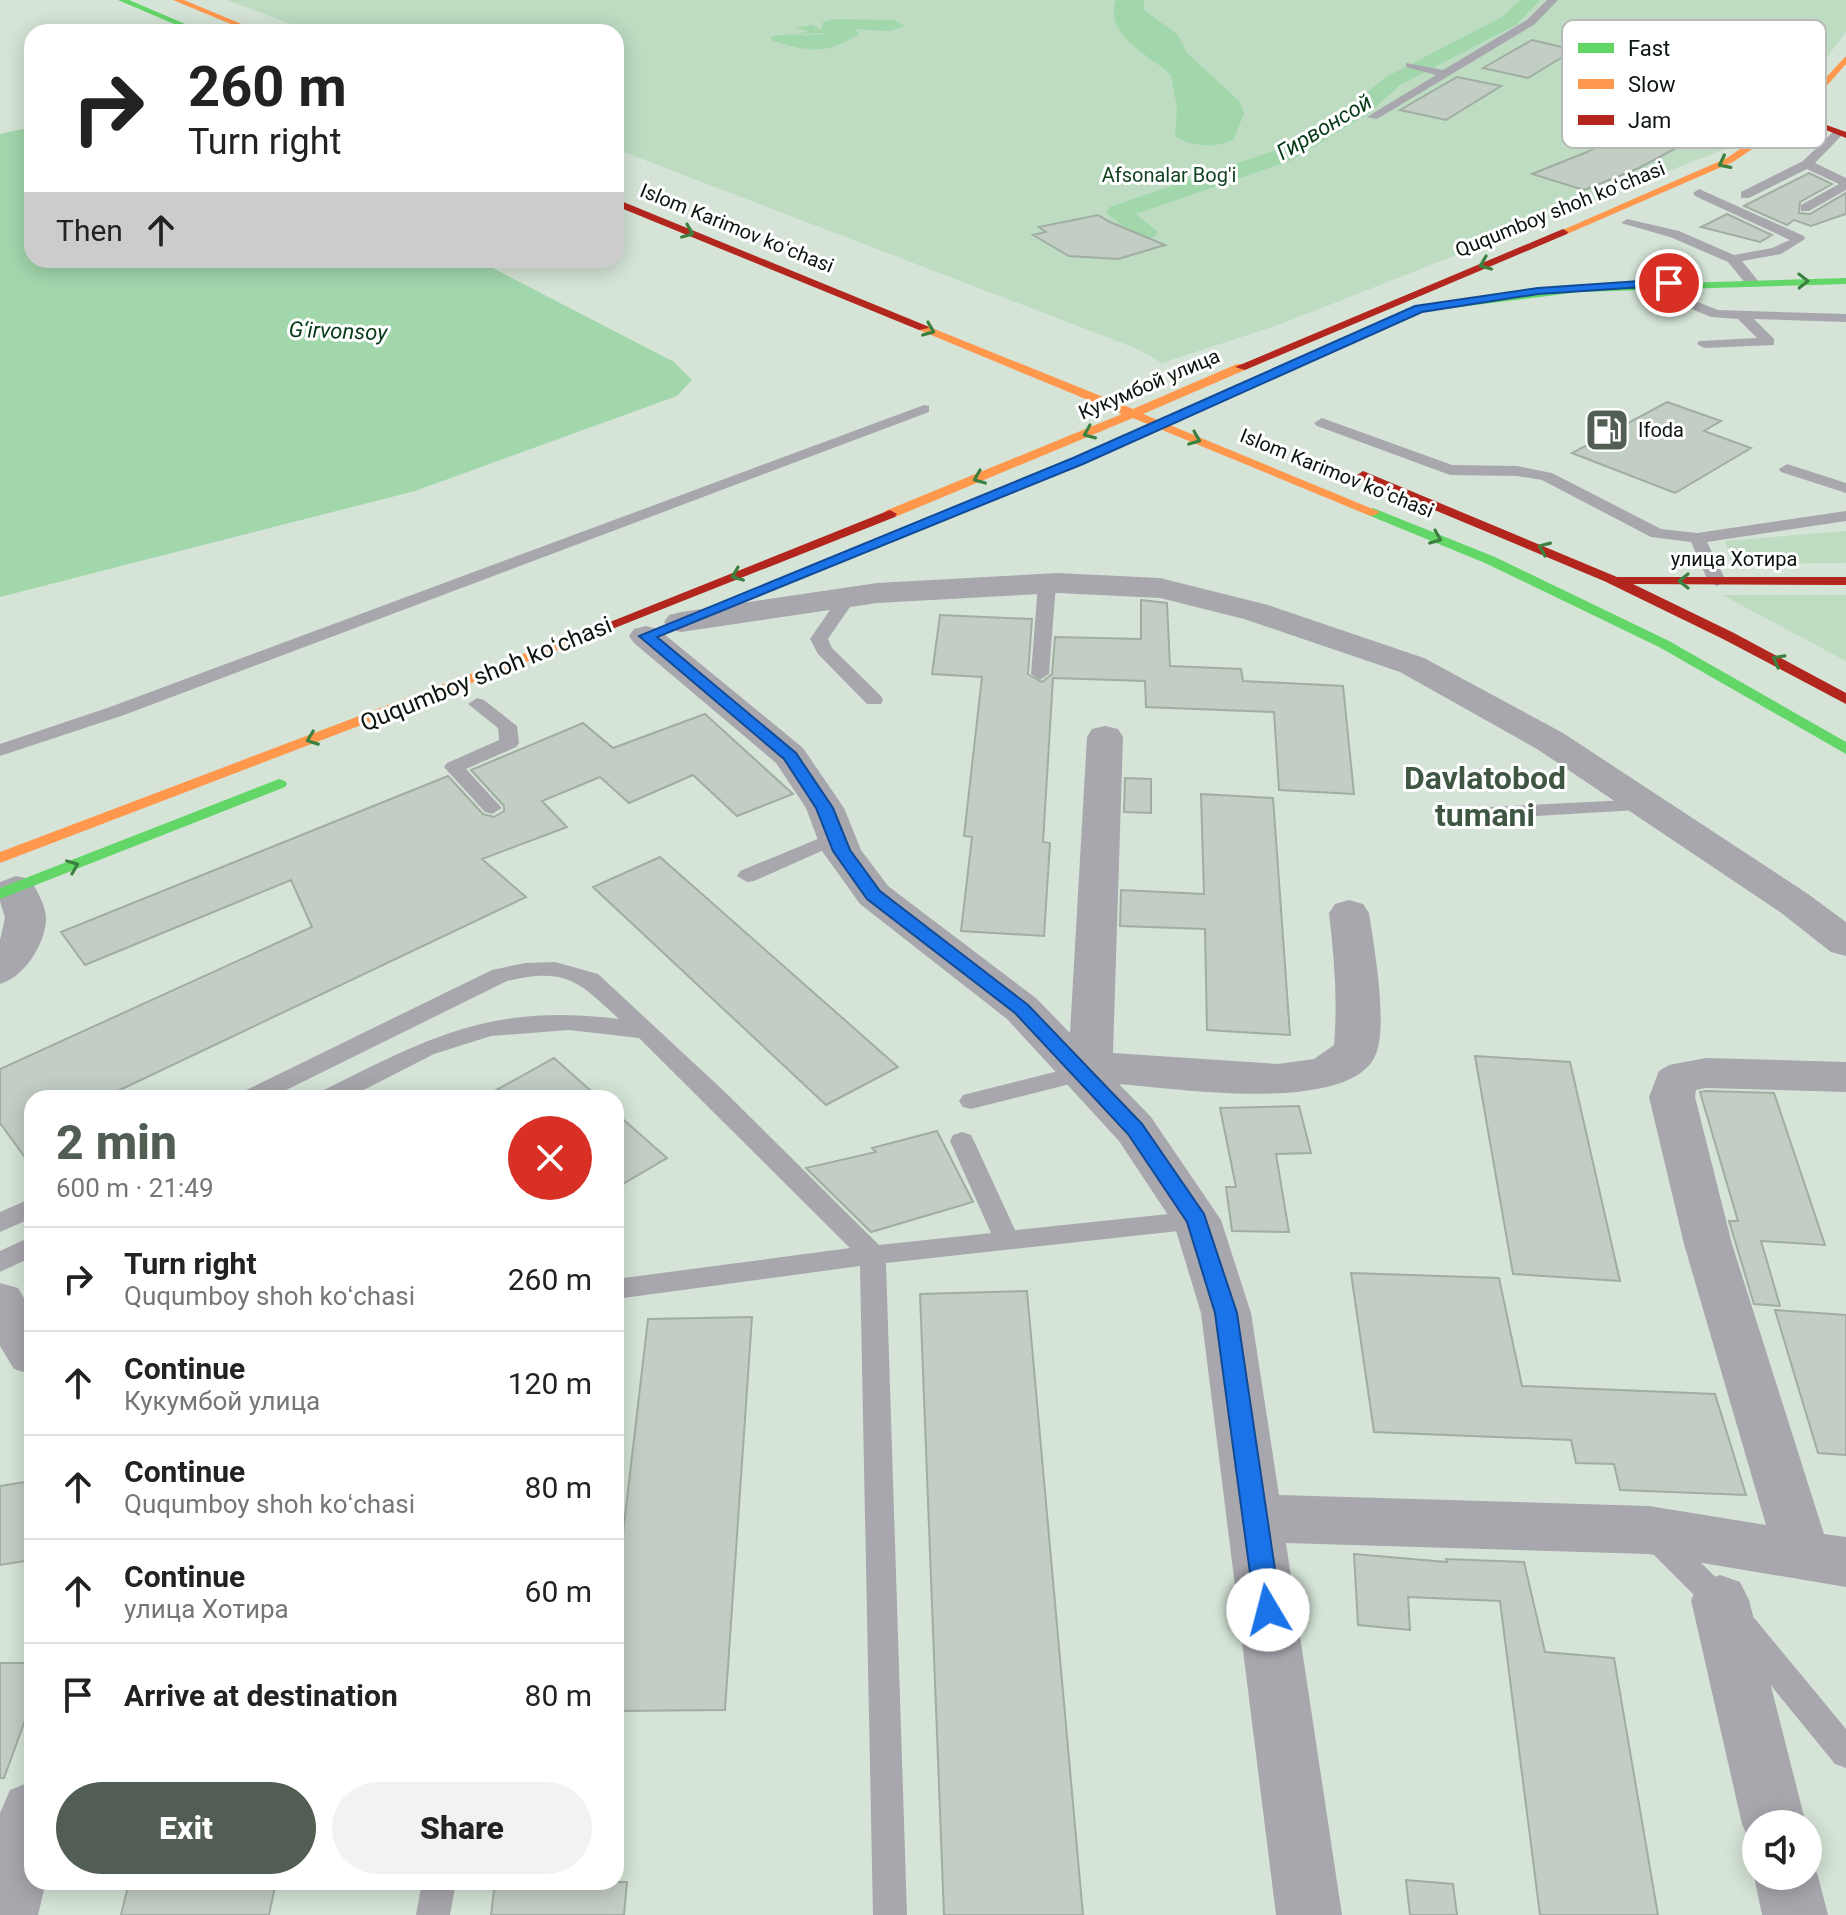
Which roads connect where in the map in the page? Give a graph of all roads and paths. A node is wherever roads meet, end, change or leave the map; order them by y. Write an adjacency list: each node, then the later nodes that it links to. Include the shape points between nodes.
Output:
1 (122, 0): 4 (main road)
2 (177, 0): 5 (main road)
3 (1553, 0): 8 (lane, via 1531,22)
4 (180, 24)
5 (237, 24)
6 (1846, 59): 9 (main road, Ququmboy shoh koʻchasi)
7 (1410, 65): 8 (lane)
8 (1445, 74): 12 (lane)
9 (1826, 81)
10 (1834, 108): 11 (main road)
11 (1826, 115)
12 (1373, 117)
13 (1842, 134): 15 (lane)
14 (1748, 148): 34 (main road, Ququmboy shoh koʻchasi, one-way to 34, via 1675,186)
15 (1826, 148)
16 (1826, 148): 17 (lane)
17 (1807, 164): 19 (lane); 21 (lane)
18 (1755, 166): 20 (main road, Ququmboy shoh koʻchasi)
19 (1846, 184): 23 (lane)
20 (1699, 193): 24 (main road, Ququmboy shoh koʻchasi); 25 (lane, via 1799,239)
21 (1745, 195)
22 (624, 205): 57 (main road, Islom Karimov koʻchasi, one-way to 57, via 1490,560 1664,644)
23 (1805, 208)
24 (1627, 223): 25 (lane, via 1674,234); 29 (main road, Ququmboy shoh koʻchasi)
25 (1733, 259): 27 (lane)
26 (1846, 281): 27 (main road, one-way to 26)
27 (1752, 282): 28 (main road)
28 (1642, 283): 29 (main road, via 1538,291); 30 (lane, via 1716,314)
29 (1419, 309): 33 (main road, Ququmboy shoh koʻchasi)
30 (1743, 316): 31 (lane); 32 (lane, via 1769,342)
31 (1846, 318)
32 (1704, 344)
33 (1318, 355)
34 (1264, 358): 39 (main road, Кукумбой улица, one-way to 39)
35 (1145, 388): 38 (main road, Кукумбой улица, via 1190,408)
36 (924, 409): 58 (lane)
37 (1322, 423): 44 (lane, via 1450,470 1546,476 1657,533)
38 (1134, 436)
39 (1051, 449): 65 (main road, Ququmboy shoh koʻchasi, one-way to 65, via 637,615)
40 (1787, 469): 42 (lane)
41 (1350, 470): 45 (main road, Islom Karimov koʻchasi, one-way to 41)
42 (1846, 488)
43 (1846, 516): 44 (lane)
44 (1697, 538): 46 (lane)
45 (1621, 580): 46 (main road, улица Хотира, one-way to 45); 53 (main road, Islom Karimov koʻchasi, one-way to 45)
46 (1717, 581): 47 (main road, улица Хотира)
47 (1846, 581)
48 (1047, 584): 50 (street); 52 (lane); 60 (street, via 1160,588 1256,612 1412,665 1550,741)
49 (754, 592): 51 (main road)
50 (847, 598): 51 (street); 54 (lane, via 819,639)
51 (653, 633): 63 (street, via 790,756 825,808)
52 (1040, 674)
53 (1846, 699)
54 (874, 700)
55 (477, 704): 61 (lane, via 507,726 509,743 454,767)
56 (1105, 737): 70 (street)
57 (1846, 749)
58 (0, 750)
59 (300, 775): 65 (main road, one-way to 59)
60 (1647, 805): 62 (lane); 67 (street)
61 (492, 808)
62 (1472, 814)
63 (837, 837): 64 (lane); 70 (street, via 874,895 1022,1009)
64 (747, 876)
65 (5, 880): 68 (street, via 26,918 20,943)
66 (1349, 913): 70 (street, via 1358,983 1355,1052 1326,1073 1278,1079)
67 (1846, 943)
68 (0, 970)
69 (649, 1032): 72 (lane, via 590,979 540,966 500,975); 73 (lane, via 571,1022 485,1029 437,1044); 81 (lane)
70 (1088, 1074): 74 (lane); 77 (street, via 1135,1129)
71 (1846, 1077): 88 (street, via 1706,1073 1675,1082 1672,1097 1708,1244)
72 (266, 1090)
73 (344, 1090)
74 (971, 1101)
75 (962, 1141): 79 (lane)
76 (24, 1211): 78 (lane)
77 (1197, 1220): 79 (lane); 86 (street, via 1226,1313)
78 (0, 1223)
79 (1007, 1240): 81 (lane)
80 (24, 1250): 82 (lane)
81 (873, 1255): 83 (lane); 97 (lane)
82 (0, 1262)
83 (624, 1288)
84 (0, 1302): 85 (street)
85 (24, 1342)
86 (1256, 1518): 87 (street); 98 (street)
87 (1649, 1530): 88 (street); 89 (lane)
88 (1825, 1559)
89 (1720, 1600): 90 (lane); 91 (street)
90 (1846, 1753)
91 (1771, 1810)
92 (24, 1842): 95 (street)
93 (438, 1890): 96 (lane)
94 (1789, 1890): 99 (street)
95 (5, 1915)
96 (433, 1915)
97 (890, 1915)
98 (1309, 1915)
99 (1795, 1915)

